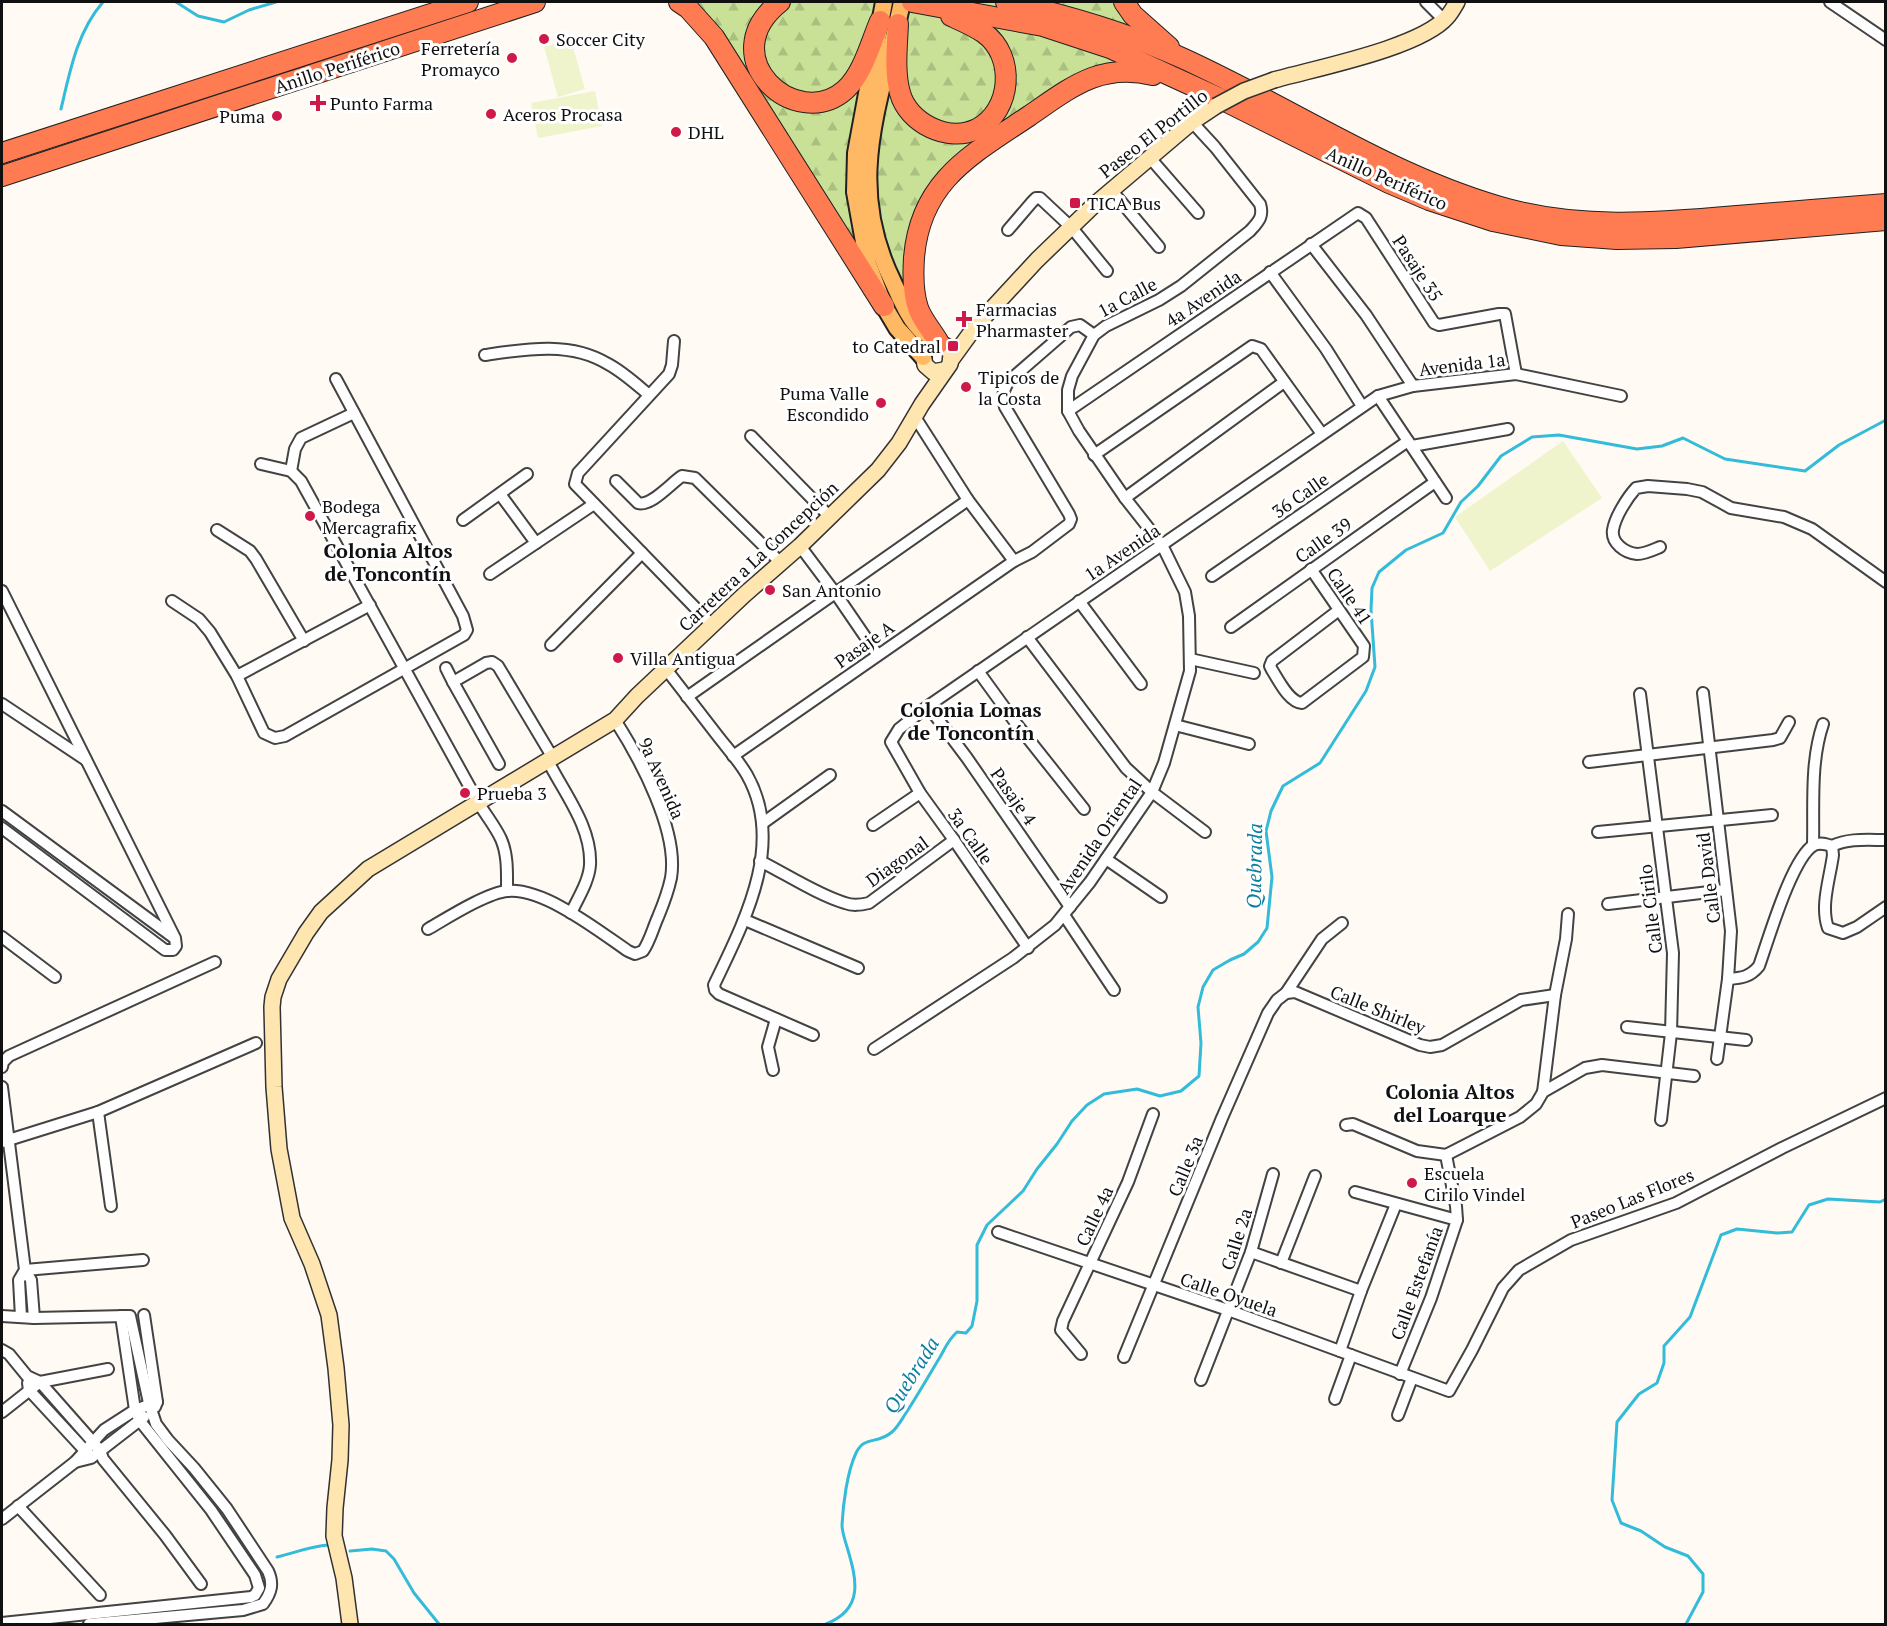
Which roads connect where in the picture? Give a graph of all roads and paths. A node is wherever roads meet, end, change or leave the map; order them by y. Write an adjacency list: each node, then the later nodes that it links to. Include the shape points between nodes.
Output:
1 (468, 2): 17 (highway, Anillo Periférico)
2 (535, 2): 19 (highway, Anillo Periférico)
3 (679, 2): 31 (highway, via 714,37)
4 (780, 2): 11 (highway, via 761,20 754,39 754,54 759,71 771,86 797,101 814,103 845,90)
5 (1006, 2): 14 (highway, Anillo Periférico, via 1122,33)
6 (1124, 2): 14 (highway, via 1133,15)
7 (1426, 2): 12 (street)
8 (1457, 2): 12 (main road, Paseo El Portillo)
9 (1830, 2): 13 (street)
10 (916, 3): 11 (main road); 11 (highway, via 985,33 1003,60 1007,74 1005,93 996,112 977,129 955,133 927,127 910,112 900,94); 15 (highway, Anillo Periférico, via 1077,35)
11 (887, 16): 31 (main road, via 856,153 855,192 868,264); 35 (main road, via 868,156 872,222 882,260 904,306 920,330)
12 (1444, 20): 16 (main road, Paseo El Portillo, bridge, via 1425,33 1378,52 1244,91)
13 (1886, 40)
14 (1183, 58): 21 (highway, Anillo Periférico, via 1393,167 1499,207 1563,220 1620,224)
15 (1193, 86): 24 (highway, Anillo Periférico, via 1429,200 1492,221 1561,235 1676,238); 35 (highway, via 1137,71 1120,70 1092,77 1069,89 951,173 935,190 915,243 913,272 918,308)
16 (1192, 122): 18 (main road, Paseo El Portillo); 33 (street, 1a Calle, via 1260,204 1260,220 1181,286)
17 (2, 153)
18 (1151, 159): 20 (main road, Paseo El Portillo); 22 (street)
19 (2, 176)
20 (1112, 190): 25 (main road, Paseo El Portillo); 28 (street)
21 (1886, 204)
22 (1198, 213)
23 (1358, 213): 27 (street, 4a Avenida); 39 (street, Pasaje 35, via 1366,218 1434,323 1505,314)
24 (1886, 220)
25 (1072, 228): 26 (street, via 1036,198); 29 (street); 32 (main road, Paseo El Portillo)
26 (1008, 230)
27 (1311, 244): 30 (street, 4a Avenida); 42 (street, via 1366,315)
28 (1159, 247)
29 (1107, 271)
30 (1270, 273): 46 (street); 48 (street, 4a Avenida)
31 (884, 306): 37 (main road)
32 (975, 327): 35 (main road, Paseo El Portillo); 38 (main road, Paseo El Portillo)
33 (1095, 335): 48 (street, via 1072,376); 73 (street, 1a Calle, via 1076,325 1004,387 1005,407 1071,519 1032,552)
34 (674, 341): 43 (street, via 669,374)
35 (939, 344): 37 (main road, via 927,348); 38 (main road, via 950,351)
36 (485, 355): 43 (street, via 530,349 586,354 608,364)
37 (924, 361): 38 (main road, via 933,372); 47 (main road, Carretera a La Concepción)
38 (948, 365): 47 (main road, Carretera a La Concepción)
39 (1516, 374): 42 (street, Avenida 1a); 45 (street, Avenida 1a)
40 (336, 379): 49 (street)
41 (1284, 382): 51 (street); 54 (street, via 1261,349 1252,346); 61 (street)
42 (1413, 386): 44 (street, Avenida 1a)
43 (649, 394): 64 (street, via 576,477 576,488)
44 (1378, 396): 46 (street, 1a Avenida); 53 (street)
45 (1621, 396)
46 (1362, 406): 51 (street, 1a Avenida)
47 (918, 411): 63 (street); 65 (main road, Carretera a La Concepción, via 878,470)
48 (1068, 411): 54 (street, Avenida Oriental)
49 (354, 413): 56 (street, via 301,438); 93 (street, via 467,626 460,639)
50 (1508, 429): 53 (street)
51 (1322, 434): 69 (street, 1a Avenida)
52 (750, 436): 65 (street)
53 (1410, 444): 59 (street); 77 (street, 36 Calle)
54 (1094, 455): 61 (street, Avenida Oriental)
55 (261, 464): 56 (street)
56 (291, 471): 83 (street, via 301,481)
57 (527, 474): 60 (street)
58 (616, 481): 74 (street, via 642,504 682,476 695,478)
59 (1435, 482): 62 (street); 75 (street, Calle 39)
60 (500, 494): 66 (street); 68 (street)
61 (1125, 498): 69 (street, Avenida Oriental)
62 (1446, 498)
63 (968, 500): 73 (street); 80 (street)
64 (594, 504): 68 (street); 72 (street)
65 (830, 517): 70 (main road, Carretera a La Concepción)
66 (463, 520)
67 (217, 530): 88 (street, via 250,551)
68 (536, 543): 76 (street)
69 (1162, 545): 82 (street, 1a Avenida); 91 (street, Avenida Oriental, via 1185,592)
70 (800, 546): 74 (main road, Carretera a La Concepción); 80 (street)
71 (1660, 548): 78 (street, via 1639,554 1621,548 1614,540 1615,522 1636,488 1687,489 1702,492 1731,508 1784,517 1812,529)
72 (642, 553): 85 (street); 89 (street)
73 (1014, 561): 90 (street, Pasaje A)
74 (781, 563): 85 (main road, Carretera a La Concepción)
75 (1311, 569): 84 (street, Calle 41); 86 (street, Calle 39)
76 (490, 574)
77 (1212, 576)
78 (1886, 582)
79 (2, 591): 115 (street)
80 (836, 594): 90 (street); 102 (street)
81 (172, 601): 97 (street, via 200,619)
82 (1079, 601): 87 (street, 1a Avenida); 99 (street)
83 (370, 605): 88 (street); 93 (street)
84 (1339, 610): 84 (street, Calle 41, via 1365,646 1363,657 1302,703 1297,702 1270,666 1272,661)
85 (712, 625): 94 (main road, Carretera a La Concepción)
86 (1231, 627)
87 (1027, 637): 95 (street, 1a Avenida); 119 (street, via 1126,768)
88 (304, 641): 97 (street)
89 (551, 645)
90 (877, 654): 113 (street, Pasaje A)
91 (1190, 659): 96 (street); 108 (street, Avenida Oriental)
92 (446, 668): 98 (street)
93 (406, 669): 97 (street, via 280,738 264,733); 121 (street)
94 (666, 669): 102 (street); 105 (main road, Carretera a La Concepción)
95 (978, 671): 104 (street, 1a Avenida); 122 (street)
96 (1254, 673)
97 (237, 676)
98 (453, 682): 114 (street, via 486,663 498,666); 117 (street)
99 (1141, 684)
100 (1703, 693): 111 (street, Calle David)
101 (1640, 694): 112 (street, Calle Cirilo)
102 (687, 697): 113 (street)
103 (2, 704): 115 (street)
104 (928, 706): 109 (street, 1a Avenida, via 899,729); 144 (street, Pasaje 4, via 967,758)
105 (615, 720): 114 (main road, Carretera a La Concepción); 145 (street, 9a Avenida, via 652,788 667,826 671,876 665,901 646,946 639,953 628,951)
106 (1789, 722): 111 (street, via 1780,738)
107 (1823, 724): 134 (street, via 1815,766)
108 (1175, 725): 110 (street); 119 (street, Avenida Oriental)
109 (891, 742): 120 (street, 3a Calle)
110 (1249, 744)
111 (1708, 748): 112 (street); 125 (street, Calle David)
112 (1649, 755): 116 (street); 128 (street, Calle Cirilo)
113 (733, 756): 126 (street, via 747,775)
114 (550, 760): 121 (main road, Carretera a La Concepción); 145 (street, via 584,828 589,847 590,866)
115 (87, 761): 151 (street)
116 (1589, 762)
117 (499, 764)
118 (830, 775): 126 (street)
119 (1152, 792): 130 (street); 136 (street, Avenida Oriental)
120 (920, 793): 127 (street); 132 (street, 3a Calle)
121 (478, 801): 139 (street, via 505,850); 228 (main road, Carretera a La Concepción, via 368,870 340,893 306,933 273,997 279,1149 292,1218 329,1315 336,1368 341,1425 334,1536)
122 (1084, 809)
123 (2, 811): 151 (street)
124 (1772, 815): 125 (street)
125 (1718, 820): 128 (street); 138 (street, Calle David)
126 (763, 823): 137 (street)
127 (873, 825)
128 (1656, 825): 131 (street); 141 (street, Calle Cirilo)
129 (2, 828): 151 (street, via 165,950 176,946)
130 (1205, 832)
131 (1598, 832)
132 (954, 840): 137 (street, Diagonal, via 868,903 857,905 832,897); 152 (street, 3a Calle)
133 (1886, 840): 135 (street, via 1842,841)
134 (1813, 845): 135 (street); 156 (street, via 1795,869 1759,966 1744,978)
135 (1832, 846): 143 (street, via 1824,919 1828,928 1844,933)
136 (1106, 859): 140 (street); 144 (street, Avenida Oriental)
137 (760, 861): 147 (street)
138 (1726, 890): 141 (street); 156 (street, Calle David, via 1731,931)
139 (507, 891): 145 (street, via 541,898); 149 (street, via 476,902)
140 (1161, 897)
141 (1666, 897): 142 (street); 162 (street, Calle Cirilo, via 1672,953)
142 (1608, 904)
143 (1886, 907)
144 (1067, 911): 152 (street, Avenida Oriental); 157 (street, Pasaje 4)
145 (571, 913)
146 (1569, 914): 159 (street)
147 (745, 920): 154 (street); 160 (street, via 715,990)
148 (1342, 923): 158 (street, Calle 3a, via 1322,939)
149 (428, 929)
150 (2, 937): 155 (street)
151 (175, 939)
152 (1028, 948): 167 (street, Avenida Oriental)
153 (216, 962): 169 (street, via 9,1056)
154 (858, 968)
155 (55, 978)
156 (1728, 979): 164 (street, Calle David)
157 (1114, 990)
158 (1286, 993): 159 (street, Calle Shirley, via 1295,992 1404,1040 1430,1047 1442,1045 1521,1000); 194 (street, Calle 3a, via 1268,1012)
159 (1555, 995): 174 (street)
160 (776, 1019): 163 (street); 170 (street, via 768,1047)
161 (1626, 1027): 162 (street)
162 (1671, 1033): 164 (street); 171 (street, Calle Cirilo)
163 (813, 1035)
164 (1720, 1038): 165 (street); 168 (street, Calle David)
165 (1746, 1040)
166 (256, 1042): 176 (street)
167 (874, 1049)
168 (1717, 1059)
169 (2, 1067)
170 (773, 1070)
171 (1665, 1072): 172 (street); 174 (street, via 1602,1065 1585,1068); 178 (street, Calle Cirilo)
172 (1694, 1076)
173 (2, 1087): 180 (street)
174 (1543, 1092): 181 (street, via 1520,1117)
175 (1886, 1098): 214 (street, Paseo Las Flores, via 1676,1203 1571,1240 1519,1270 1503,1288)
176 (98, 1112): 180 (street); 186 (street)
177 (1153, 1114): 192 (street, Calle 4a, via 1128,1182)
178 (1661, 1120)
179 (1346, 1125): 181 (street, via 1353,1124 1417,1151)
180 (5, 1142): 193 (street)
181 (1446, 1155): 187 (street, Calle Estefanía)
182 (1273, 1174): 189 (street, Calle 2a)
183 (1315, 1176): 191 (street)
184 (1355, 1192): 185 (street)
185 (1396, 1204): 187 (street); 195 (street)
186 (111, 1206)
187 (1457, 1220): 208 (street, Calle Estefanía)
188 (998, 1232): 192 (street, Calle Oyuela)
189 (1251, 1252): 191 (street); 196 (street, Calle 2a)
190 (143, 1260): 193 (street)
191 (1281, 1263): 195 (street)
192 (1090, 1264): 194 (street, Calle Oyuela); 204 (street, Calle 4a, via 1061,1330)
193 (25, 1270): 199 (street, via 19,1280); 200 (street, via 31,1280)
194 (1154, 1286): 196 (street, Calle Oyuela); 206 (street, Calle 3a)
195 (1361, 1291): 202 (street)
196 (1228, 1310): 202 (street, Calle Oyuela); 211 (street, Calle 2a)
197 (2, 1316): 199 (street)
198 (125, 1316): 200 (street); 203 (street); 203 (street, via 146,1315); 205 (street)
199 (21, 1317): 200 (street)
200 (34, 1318)
201 (2, 1350): 209 (street)
202 (1345, 1353): 208 (street, Calle Oyuela); 215 (street)
203 (145, 1354): 205 (street); 216 (street)
204 (1081, 1354)
205 (128, 1356): 217 (street)
206 (1124, 1357)
207 (108, 1369): 212 (street)
208 (1400, 1374): 210 (street, Calle Oyuela)
209 (27, 1376): 212 (street); 213 (street)
210 (1412, 1378): 214 (street, Calle Oyuela); 219 (street)
211 (1201, 1380)
212 (40, 1382): 213 (street); 221 (street)
213 (29, 1390): 218 (street); 221 (street)
214 (1449, 1391)
215 (1335, 1400)
216 (152, 1406): 217 (street); 220 (street); 227 (street, via 156,1424 227,1509 268,1571 271,1590 263,1604 243,1610)
217 (135, 1410): 220 (street); 221 (street, via 104,1430)
218 (2, 1412)
219 (1398, 1415)
220 (140, 1421): 221 (street); 226 (street, via 211,1510 255,1575 259,1588 255,1595)
221 (94, 1452): 222 (street); 224 (street)
222 (18, 1506): 223 (street); 225 (street)
223 (2, 1520)
224 (201, 1584)
225 (100, 1595)
226 (2, 1623)
227 (89, 1624)
228 (350, 1624)

